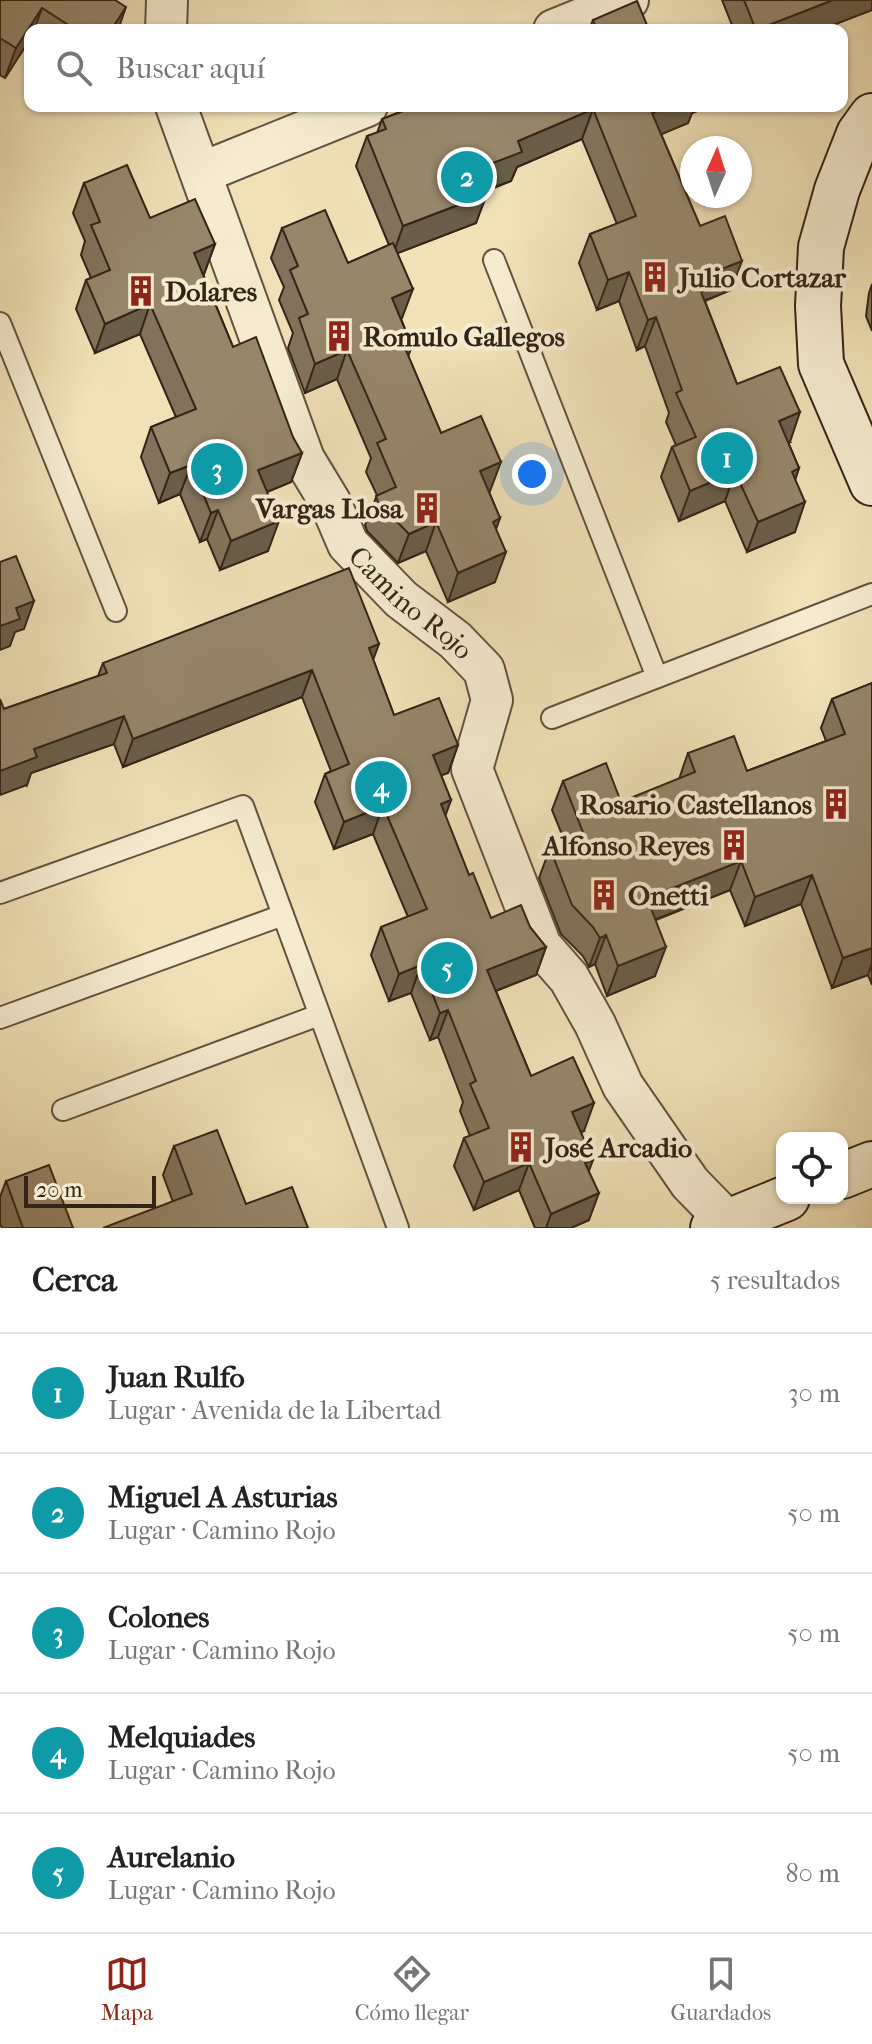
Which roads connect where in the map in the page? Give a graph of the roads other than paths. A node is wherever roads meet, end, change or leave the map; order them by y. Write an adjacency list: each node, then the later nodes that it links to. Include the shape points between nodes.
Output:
1 (167, 0): 3 (street)
2 (628, 0): 4 (street)
3 (166, 24)
4 (569, 24)
5 (178, 112): 8 (street, Camino Rojo)
6 (352, 112): 8 (street)
7 (872, 116): 11 (street, via 842,176 821,247 818,306 821,364)
8 (201, 173): 25 (street, Camino Rojo, via 304,459 348,544 401,599 484,670 492,700 472,769 541,946 569,978 632,1098)
9 (494, 260): 15 (lane)
10 (0, 323): 14 (lane)
11 (863, 439): 12 (street)
12 (872, 483)
13 (872, 594): 15 (lane)
14 (116, 611)
15 (657, 677): 16 (lane)
16 (552, 718)
17 (0, 893): 18 (lane, via 243,806)
18 (283, 915): 19 (lane); 20 (lane)
19 (319, 1015): 21 (lane); 26 (lane)
20 (0, 1018)
21 (63, 1110)
22 (872, 1164): 23 (street)
23 (848, 1174)
24 (776, 1202): 25 (street)
25 (720, 1225)
26 (398, 1228)

